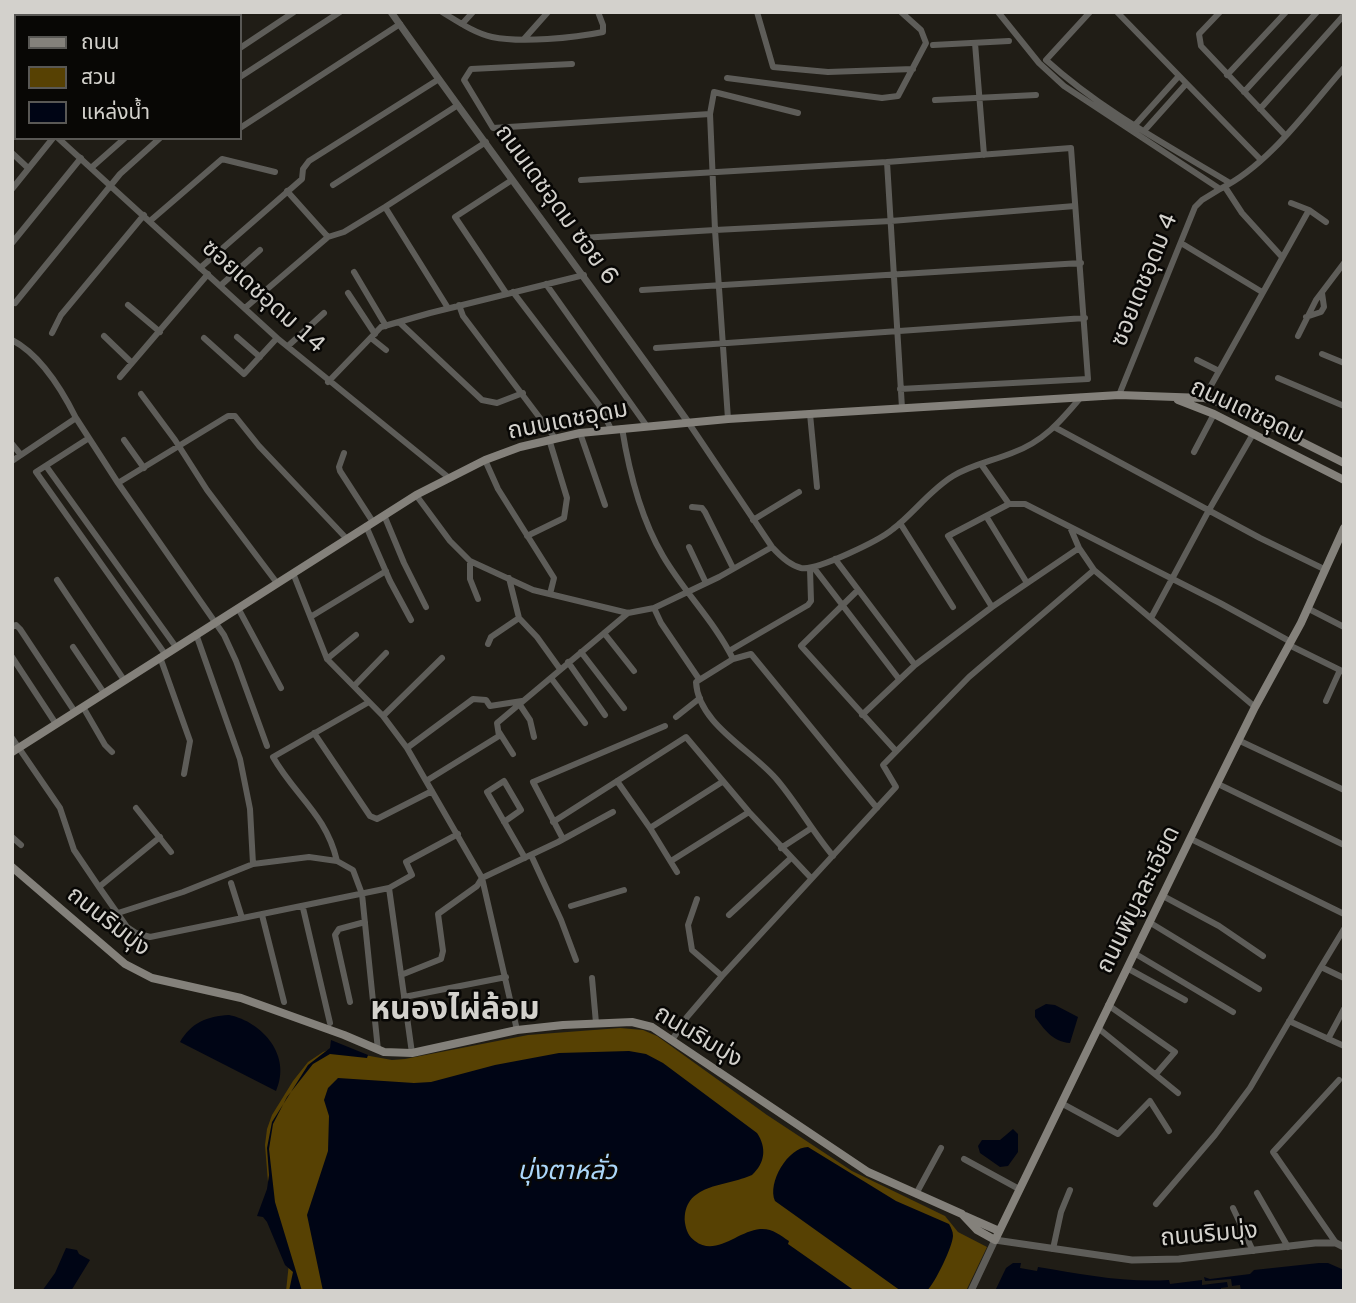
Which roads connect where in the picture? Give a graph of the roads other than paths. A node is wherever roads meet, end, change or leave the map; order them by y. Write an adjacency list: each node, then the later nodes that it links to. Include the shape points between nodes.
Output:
1 (295, 12): 23 (street)
2 (340, 12): 28 (street)
3 (391, 12): 17 (street, ถนนเดชอุดม ซอย 6)
4 (442, 12): 18 (street)
5 (473, 12): 18 (street)
6 (548, 12): 19 (street)
7 (598, 12): 19 (street, via 603,32)
8 (757, 12): 26 (street, via 773,67 828,72)
9 (901, 12): 26 (street, via 925,37)
10 (998, 12): 63 (street, via 1064,86)
11 (1090, 12): 41 (street, via 1046,60)
12 (1117, 12): 29 (street)
13 (1220, 12): 27 (street, via 1199,34 1201,46)
14 (1286, 12): 27 (street)
15 (1317, 12): 33 (street)
16 (1344, 15): 38 (street)
17 (400, 24): 31 (street, ถนนเดชอุดม ซอย 6); 42 (street)
18 (462, 24): 19 (street, via 491,37)
19 (523, 40)
20 (1009, 41): 21 (street)
21 (975, 43): 22 (street); 35 (street)
22 (933, 44)
23 (242, 47)
24 (572, 64): 40 (street, via 471,69 464,80 493,128)
25 (1344, 68): 44 (street, ซอยเดชอุดม 4)
26 (913, 69): 30 (street, via 898,96 882,98)
27 (1227, 75): 33 (street)
28 (242, 76)
29 (1178, 77): 32 (street); 41 (street)
30 (726, 78)
31 (439, 79): 37 (street, ถนนเดชอุดม ซอย 6); 65 (street, via 309,162 302,179)
32 (1186, 84): 43 (street); 53 (street)
33 (1244, 92): 38 (street)
34 (1036, 95): 35 (street)
35 (979, 97): 36 (street); 51 (street)
36 (935, 100)
37 (458, 105): 49 (street, ถนนเดชอุดม ซอย 6); 61 (street)
38 (1260, 109): 44 (street)
39 (798, 113): 40 (street, via 714,92)
40 (710, 114): 57 (street)
41 (1135, 125): 43 (street)
42 (242, 127)
43 (1144, 131): 63 (street)
44 (1285, 135): 53 (street, ซอยเดชอุดม 4)
45 (53, 140): 55 (street)
46 (58, 140): 52 (street, ซอยเดชอุดม 14)
47 (123, 140): 56 (street)
48 (158, 140): 62 (street)
49 (486, 142): 59 (street, ถนนเดชอุดม ซอย 6); 68 (street)
50 (12, 153): 55 (street)
51 (984, 155): 54 (street); 67 (street, via 1071,148)
52 (82, 158): 56 (street, ซอยเดชอุดม 14); 77 (street)
53 (1261, 160): 63 (street, ซอยเดชอุดม 4)
54 (887, 162): 57 (street); 72 (street)
55 (28, 168): 64 (street)
56 (91, 168): 62 (street, ซอยเดชอุดม 14)
57 (714, 171): 60 (street); 74 (street)
58 (275, 172): 71 (street, via 224,156)
59 (512, 180): 87 (street, ถนนเดชอุดม ซอย 6); 94 (street, via 455,217)
60 (581, 180)
61 (333, 185)
62 (111, 186): 70 (street, ซอยเดชอุดม 14); 96 (street)
63 (1225, 186): 78 (street, ซอยเดชอุดม 4, via 1195,207); 80 (street, via 1242,213)
64 (12, 189)
65 (287, 191): 75 (street); 83 (street)
66 (1291, 203): 69 (street)
67 (1075, 206): 72 (street); 81 (street)
68 (385, 208): 75 (street); 100 (street)
69 (1309, 210): 73 (street); 80 (street)
70 (144, 215): 71 (street, ซอยเดชอุดม 14); 108 (street, via 61,315)
71 (150, 221): 83 (street, ซอยเดชอุดม 14)
72 (891, 221): 74 (street); 86 (street)
73 (1325, 222)
74 (715, 230): 76 (street); 89 (street)
75 (328, 237): 99 (street)
76 (581, 238)
77 (12, 243)
78 (1181, 243): 92 (street); 132 (street, ซอยเดชอุดม 4)
79 (260, 250): 90 (street)
80 (1282, 257): 92 (street)
81 (1081, 263): 86 (street); 103 (street)
82 (1344, 263): 95 (street)
83 (200, 268): 85 (street, ซอยเดชอุดม 14)
84 (354, 272): 105 (street)
85 (208, 274): 90 (street, ซอยเดชอุดม 14); 107 (street)
86 (895, 274): 89 (street); 106 (street)
87 (584, 275): 88 (street); 143 (street, ถนนเดชอุดม ซอย 6)
88 (546, 284): 94 (street); 144 (street)
89 (719, 285): 91 (street); 116 (street)
90 (220, 286): 99 (street, ซอยเดชอุดม 14)
91 (642, 290)
92 (1262, 292): 125 (street)
93 (348, 293): 110 (street)
94 (510, 293): 98 (street); 147 (street, via 599,405)
95 (1322, 293): 102 (street); 102 (street, via 1325,307)
96 (15, 303)
97 (128, 305): 107 (street)
98 (458, 305): 100 (street); 130 (street)
99 (244, 308): 114 (street, ซอยเดชอุดม 14)
100 (448, 308): 104 (street)
101 (324, 313): 117 (street)
102 (1306, 317): 111 (street)
103 (1085, 318): 106 (street); 129 (street, via 1088,379)
104 (399, 322): 105 (street); 130 (street, via 482,400 497,404)
105 (386, 326): 110 (street)
106 (898, 331): 116 (street); 129 (street)
107 (160, 332): 123 (street)
108 (52, 333)
109 (104, 335): 123 (street)
110 (373, 336): 119 (street); 128 (street)
111 (1298, 336)
112 (237, 337): 121 (street)
113 (204, 338): 121 (street, via 244,374)
114 (277, 338): 117 (street, ซอยเดชอุดม 14); 121 (street)
115 (12, 340): 140 (street, via 37,360)
116 (724, 343): 118 (street); 141 (street)
117 (288, 346): 128 (street, ซอยเดชอุดม 14)
118 (656, 348)
119 (386, 351)
120 (1322, 354): 124 (street)
121 (260, 357)
122 (1197, 360): 125 (street)
123 (132, 363): 126 (street)
124 (1344, 363)
125 (1219, 371): 135 (street)
126 (120, 377)
127 (1278, 378): 136 (street)
128 (328, 382): 164 (street, ซอยเดชอุดม 14)
129 (900, 389): 137 (street)
130 (523, 393): 151 (street)
131 (141, 394): 154 (street)
132 (1119, 395): 133 (main road, ถนนเดชอุดม); 134 (main road, ถนนเดชอุดม)
133 (1081, 396): 137 (main road, ถนนเดชอุดม); 146 (street)
134 (1172, 397): 135 (main road, ถนนเดชอุดม); 139 (main road, ถนนเดชอุดม)
135 (1204, 398): 142 (main road, ถนนเดชอุดม)
136 (1344, 406)
137 (902, 408): 138 (main road, ถนนเดชอุดม)
138 (810, 414): 141 (main road, ถนนเดชอุดม); 167 (street)
139 (1214, 414): 149 (main road, ถนนเดชอุดม); 156 (street)
140 (76, 418): 150 (street); 157 (street)
141 (728, 419): 143 (main road, ถนนเดชอุดม)
142 (1260, 421): 149 (main road); 160 (main road, ถนนเดชอุดม)
143 (688, 422): 144 (main road, ถนนเดชอุดม); 176 (street)
144 (646, 425): 145 (main road, ถนนเดชอุดม)
145 (622, 428): 147 (main road, ถนนเดชอุดม); 201 (street, via 630,475 653,536)
146 (1056, 428): 161 (street, via 1016,452); 173 (street)
147 (611, 429): 148 (main road, ถนนเดชอุดม)
148 (580, 433): 151 (main road, ถนนเดชอุดม); 171 (street)
149 (1253, 434): 165 (main road, ถนนเดชอุดม); 173 (street)
150 (89, 438): 162 (street); 166 (street)
151 (552, 439): 158 (main road, ถนนเดชอุดม); 181 (street, via 567,498 564,517)
152 (124, 440): 163 (street)
153 (12, 444): 157 (street)
154 (178, 448): 163 (street); 182 (street, via 235,416); 197 (street)
155 (344, 453): 178 (street, via 340,471)
156 (1194, 453)
157 (21, 455): 159 (street)
158 (485, 460): 164 (main road, ถนนเดชอุดม); 181 (street)
159 (12, 461)
160 (1344, 463)
161 (981, 464): 170 (street); 177 (street, via 949,478)
162 (46, 466): 225 (street); 229 (street, via 36,472)
163 (144, 468): 166 (street)
164 (449, 477): 169 (main road, ถนนเดชอุดม)
165 (1344, 480)
166 (118, 483): 216 (street)
167 (817, 487)
168 (799, 492): 176 (street)
169 (416, 495): 174 (main road, ถนนเดชอุดม); 187 (street)
170 (1009, 504): 175 (street); 179 (street, via 1025,504)
171 (605, 505)
172 (692, 507): 188 (street, via 705,512)
173 (1209, 510): 190 (street); 195 (street)
174 (384, 515): 178 (main road, ถนนเดชอุดม); 205 (street)
175 (986, 516): 199 (street); 207 (street, via 948,536)
176 (753, 520): 184 (street)
177 (900, 523): 186 (street); 206 (street)
178 (370, 524): 182 (main road, ถนนเดชอุดม); 192 (street)
179 (1070, 527): 185 (street); 195 (street)
180 (1344, 528): 190 (main road, ถนนพิบูลละเอียด)
181 (527, 536): 202 (street, via 554,578)
182 (346, 538): 193 (main road, ถนนเดชอุดม)
183 (689, 547): 198 (street)
184 (772, 547): 188 (street); 189 (street, via 787,562)
185 (1079, 548): 191 (street); 199 (street)
186 (835, 559): 189 (street); 200 (street)
187 (470, 561): 194 (street); 203 (street, via 470,579)
188 (733, 568): 198 (street)
189 (812, 569): 204 (street); 226 (street, via 808,605)
190 (1324, 569): 210 (main road, ถนนพิบูลละเอียด)
191 (1094, 570): 214 (street); 268 (street, via 969,677)
192 (386, 572): 212 (street); 215 (street)
193 (293, 573): 197 (main road, ถนนเดชอุดม); 212 (street)
194 (509, 578): 202 (street); 213 (street)
195 (1173, 579): 214 (street); 223 (street)
196 (57, 580): 242 (street)
197 (277, 583): 208 (main road, ถนนเดชอุดม)
198 (706, 583): 201 (street)
199 (1027, 583): 207 (street)
200 (858, 590): 204 (street); 235 (street)
201 (688, 592): 209 (street); 226 (street)
202 (550, 594): 211 (street)
203 (478, 599)
204 (842, 606): 241 (street); 254 (street, via 801,646)
205 (426, 607)
206 (953, 607)
207 (992, 607): 235 (street)
208 (238, 608): 216 (main road, ถนนเดชอุดม); 244 (street)
209 (653, 608): 211 (street); 240 (street)
210 (1307, 608): 218 (street); 223 (main road, ถนนพิบูลละเอียด)
211 (628, 614): 219 (street)
212 (312, 616): 232 (street)
213 (519, 618): 222 (street); 236 (street)
214 (1151, 618): 250 (street)
215 (411, 620)
216 (216, 622): 220 (main road, ถนนเดชอุดม); 265 (street, via 236,661)
217 (12, 627): 252 (street, via 20,629)
218 (1344, 627)
219 (604, 633): 227 (street); 237 (street)
220 (196, 634): 225 (main road, ถนนเดชอุดม); 300 (street, via 240,759 250,809)
221 (356, 635): 232 (street)
222 (488, 644)
223 (1290, 644): 238 (street); 250 (main road, ถนนพิบูลละเอียด)
224 (73, 647): 245 (street)
225 (176, 648): 229 (main road, ถนนเดชอุดม)
226 (729, 651): 233 (street)
227 (581, 652): 234 (street); 251 (street)
228 (386, 653): 243 (street)
229 (163, 656): 242 (main road, ถนนเดชอุดม); 271 (street, via 190,741)
230 (12, 657): 258 (street)
231 (442, 658): 255 (street)
232 (327, 659): 243 (street)
233 (733, 659): 240 (street); 279 (street, via 748,653 754,656)
234 (568, 662): 236 (street); 253 (street)
235 (915, 665): 241 (street)
236 (560, 669): 239 (street)
237 (634, 671)
238 (1342, 671): 247 (street)
239 (551, 678): 249 (street); 257 (street)
240 (699, 679): 246 (street)
241 (900, 679): 254 (street)
242 (124, 680): 245 (main road, ถนนเดชอุดม)
243 (354, 686): 248 (street)
244 (281, 688)
245 (104, 693): 252 (main road, ถนนเดชอุดม)
246 (700, 698): 256 (street); 285 (street, via 716,724 779,782)
247 (1325, 701)
248 (369, 702): 255 (street); 261 (street)
249 (522, 703): 260 (street, via 497,723); 262 (street); 266 (street, via 490,706 486,700 473,699)
250 (1255, 707): 264 (main road, ถนนพิบูลละเอียด)
251 (624, 708)
252 (79, 709): 258 (main road, ถนนเดชอุดม); 269 (street)
253 (605, 715)
254 (862, 715): 268 (street)
255 (383, 716): 266 (street)
256 (676, 717)
257 (585, 723)
258 (56, 724): 267 (main road, ถนนเดชอุดม)
259 (665, 726): 283 (street, via 533,782)
260 (499, 732): 270 (street); 272 (street)
261 (314, 733): 276 (street, via 370,816 377,819); 298 (street, via 273,757 318,816)
262 (534, 737)
263 (12, 738): 267 (street)
264 (1240, 741): 275 (main road, ถนนพิบูลละเอียด); 277 (street)
265 (267, 746)
266 (407, 748): 272 (street)
267 (16, 750): 306 (street, via 60,808 74,850)
268 (896, 751): 279 (street, via 883,765 896,787)
269 (112, 752)
270 (513, 754)
271 (184, 774)
272 (426, 781): 276 (street)
273 (617, 781): 274 (street, via 686,737); 283 (street); 284 (street)
274 (722, 782): 281 (street); 284 (street)
275 (1218, 784): 290 (main road, ถนนพิบูลละเอียด); 292 (street)
276 (432, 790): 286 (street)
277 (1344, 790)
278 (136, 808): 288 (street)
279 (877, 808): 295 (street)
280 (613, 812): 289 (street)
281 (749, 812): 293 (street); 299 (street)
282 (504, 822): 282 (street, via 487,792 504,780 521,810); 296 (street)
283 (553, 822): 289 (street)
284 (650, 828): 299 (street)
285 (810, 829): 293 (street); 295 (street)
286 (458, 834): 303 (street); 307 (street, via 406,862 412,875)
287 (12, 837): 291 (street)
288 (160, 837): 294 (street); 306 (street)
289 (563, 839): 296 (street)
290 (1191, 839): 310 (main road, ถนนพิบูลละเอียด); 315 (street)
291 (21, 845)
292 (1344, 845)
293 (781, 848): 297 (street)
294 (171, 852)
295 (833, 856): 304 (street)
296 (528, 857): 303 (street); 313 (street)
297 (791, 858): 304 (street); 317 (street)
298 (337, 861): 300 (street, via 309,857); 309 (street, via 354,870)
299 (671, 861): 302 (street)
300 (253, 864): 314 (street)
301 (12, 867): 348 (main road, ถนนริมบุ่ง, via 125,964 152,978 240,998)
302 (677, 872)
303 (482, 878): 327 (street, via 478,886 438,914 441,959); 329 (street)
304 (811, 878): 328 (street)
305 (231, 883): 318 (street)
306 (99, 887): 314 (street)
307 (389, 888): 309 (street); 327 (street)
308 (624, 890): 313 (street)
309 (362, 894): 312 (street); 319 (street)
310 (1163, 896): 320 (main road, ถนนพิบูลละเอียด); 323 (street)
311 (697, 899): 328 (street, via 688,925 692,950)
312 (303, 908): 316 (street); 341 (street)
313 (557, 911): 324 (street)
314 (118, 913): 318 (street, via 127,927 150,937)
315 (1344, 914)
316 (262, 915): 318 (street); 335 (street)
317 (729, 915)
318 (242, 918)
319 (365, 922): 336 (street, via 340,929 335,935); 348 (street)
320 (1149, 922): 322 (main road, ถนนพิบูลละเอียด); 332 (street)
321 (1344, 929): 325 (street)
322 (1134, 953): 326 (main road, ถนนพิบูลละเอียด); 339 (street)
323 (1263, 956)
324 (576, 960)
325 (1321, 967): 331 (street); 340 (street)
326 (1127, 968): 334 (street); 337 (main road, ถนนพิบูลละเอียด)
327 (401, 975): 333 (street)
328 (722, 976): 346 (street)
329 (506, 977): 333 (street); 344 (street)
330 (592, 978): 342 (street)
331 (1344, 978)
332 (1259, 989)
333 (404, 997): 349 (street)
334 (1185, 1000)
335 (284, 1002)
336 (350, 1002)
337 (1108, 1006): 343 (main road, ถนนพิบูลละเอียด); 350 (street, via 1175,1052)
338 (1344, 1009): 345 (street)
339 (1233, 1012)
340 (1289, 1021): 345 (street); 361 (street, via 1250,1088)
341 (330, 1023)
342 (596, 1023): 344 (main road, ถนนริมบุ่ง); 346 (main road, ถนนริมบุ่ง, via 639,1023)
343 (1098, 1028): 350 (street); 353 (main road, ถนนพิบูลละเอียด)
344 (517, 1030): 349 (main road, ถนนริมบุ่ง)
345 (1328, 1039): 347 (street)
346 (672, 1040): 360 (main road, ถนนริมบุ่ง, via 868,1172)
347 (1344, 1046)
348 (378, 1050): 349 (main road, ถนนริมบุ่ง)
349 (412, 1053)
350 (1156, 1074): 352 (street)
351 (1339, 1080): 364 (street, via 1273,1152)
352 (1178, 1093)
353 (1061, 1103): 354 (street, via 1118,1134 1150,1101); 357 (main road, ถนนพิบูลละเอียด)
354 (1169, 1131)
355 (941, 1148): 360 (street)
356 (964, 1159): 357 (street)
357 (1019, 1189): 363 (main road, ถนนพิบูลละเอียด)
358 (1070, 1190): 366 (street)
359 (1257, 1193): 365 (street)
360 (916, 1194): 363 (main road, ถนนริมบุ่ง, via 962,1214 977,1230)
361 (1156, 1204)
362 (1233, 1208): 367 (street)
363 (997, 1235): 366 (street, ถนนริมบุ่ง); 368 (street, ถนนพิบูลละเอียด)
364 (1340, 1245): 365 (street, ถนนริมบุ่ง)
365 (1288, 1247): 367 (street, ถนนริมบุ่ง)
366 (1053, 1249): 367 (street, ถนนริมบุ่ง, via 1132,1260)
367 (1253, 1251)
368 (971, 1291)

